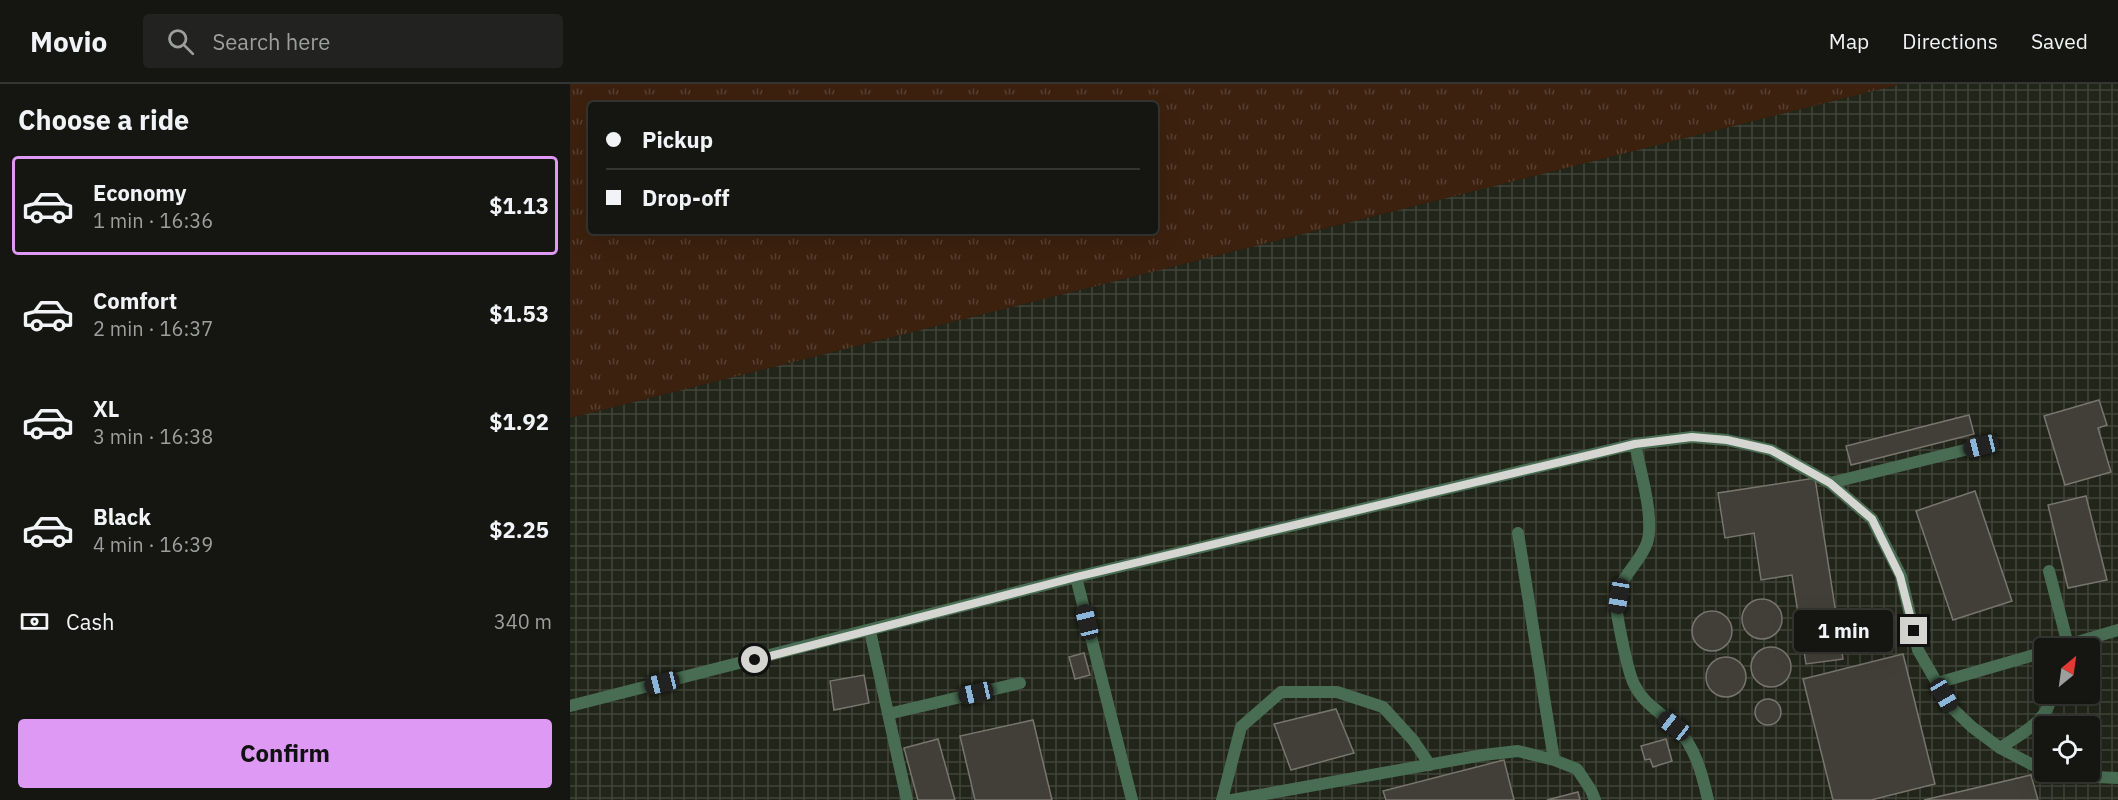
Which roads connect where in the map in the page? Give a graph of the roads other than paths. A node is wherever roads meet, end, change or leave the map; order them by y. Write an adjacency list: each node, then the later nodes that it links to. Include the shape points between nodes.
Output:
1 (1635, 444): 3 (lane, via 1692,437 1727,440 1771,450); 6 (lane); 28 (lane, via 1650,523 1646,544 1621,582 1617,611 1633,683 1690,746)
2 (1981, 446): 3 (lane)
3 (1830, 483): 13 (lane, via 1872,519 1900,576 1918,650)
4 (1518, 533): 18 (lane)
5 (2049, 571): 9 (lane)
6 (1076, 577): 8 (lane); 24 (lane)
7 (2118, 630): 10 (lane)
8 (870, 631): 15 (lane); 16 (lane)
9 (2061, 638)
10 (2090, 638)
11 (2034, 655): 13 (lane)
12 (1020, 683): 16 (lane)
13 (1937, 683): 17 (lane, via 1951,707)
14 (2050, 704): 17 (lane, via 2039,721)
15 (570, 706)
16 (888, 714): 23 (lane)
17 (2000, 748): 20 (lane)
18 (1554, 760): 19 (lane, via 1518,751); 27 (lane, via 1577,769 1592,790)
19 (1430, 765): 25 (lane, via 1383,707 1337,692 1281,692 1241,727); 26 (lane)
20 (2034, 765)
21 (2100, 777): 22 (lane)
22 (2118, 778)
23 (907, 800)
24 (1132, 800)
25 (1222, 800)
26 (1232, 800)
27 (1594, 800)
28 (1708, 800)

